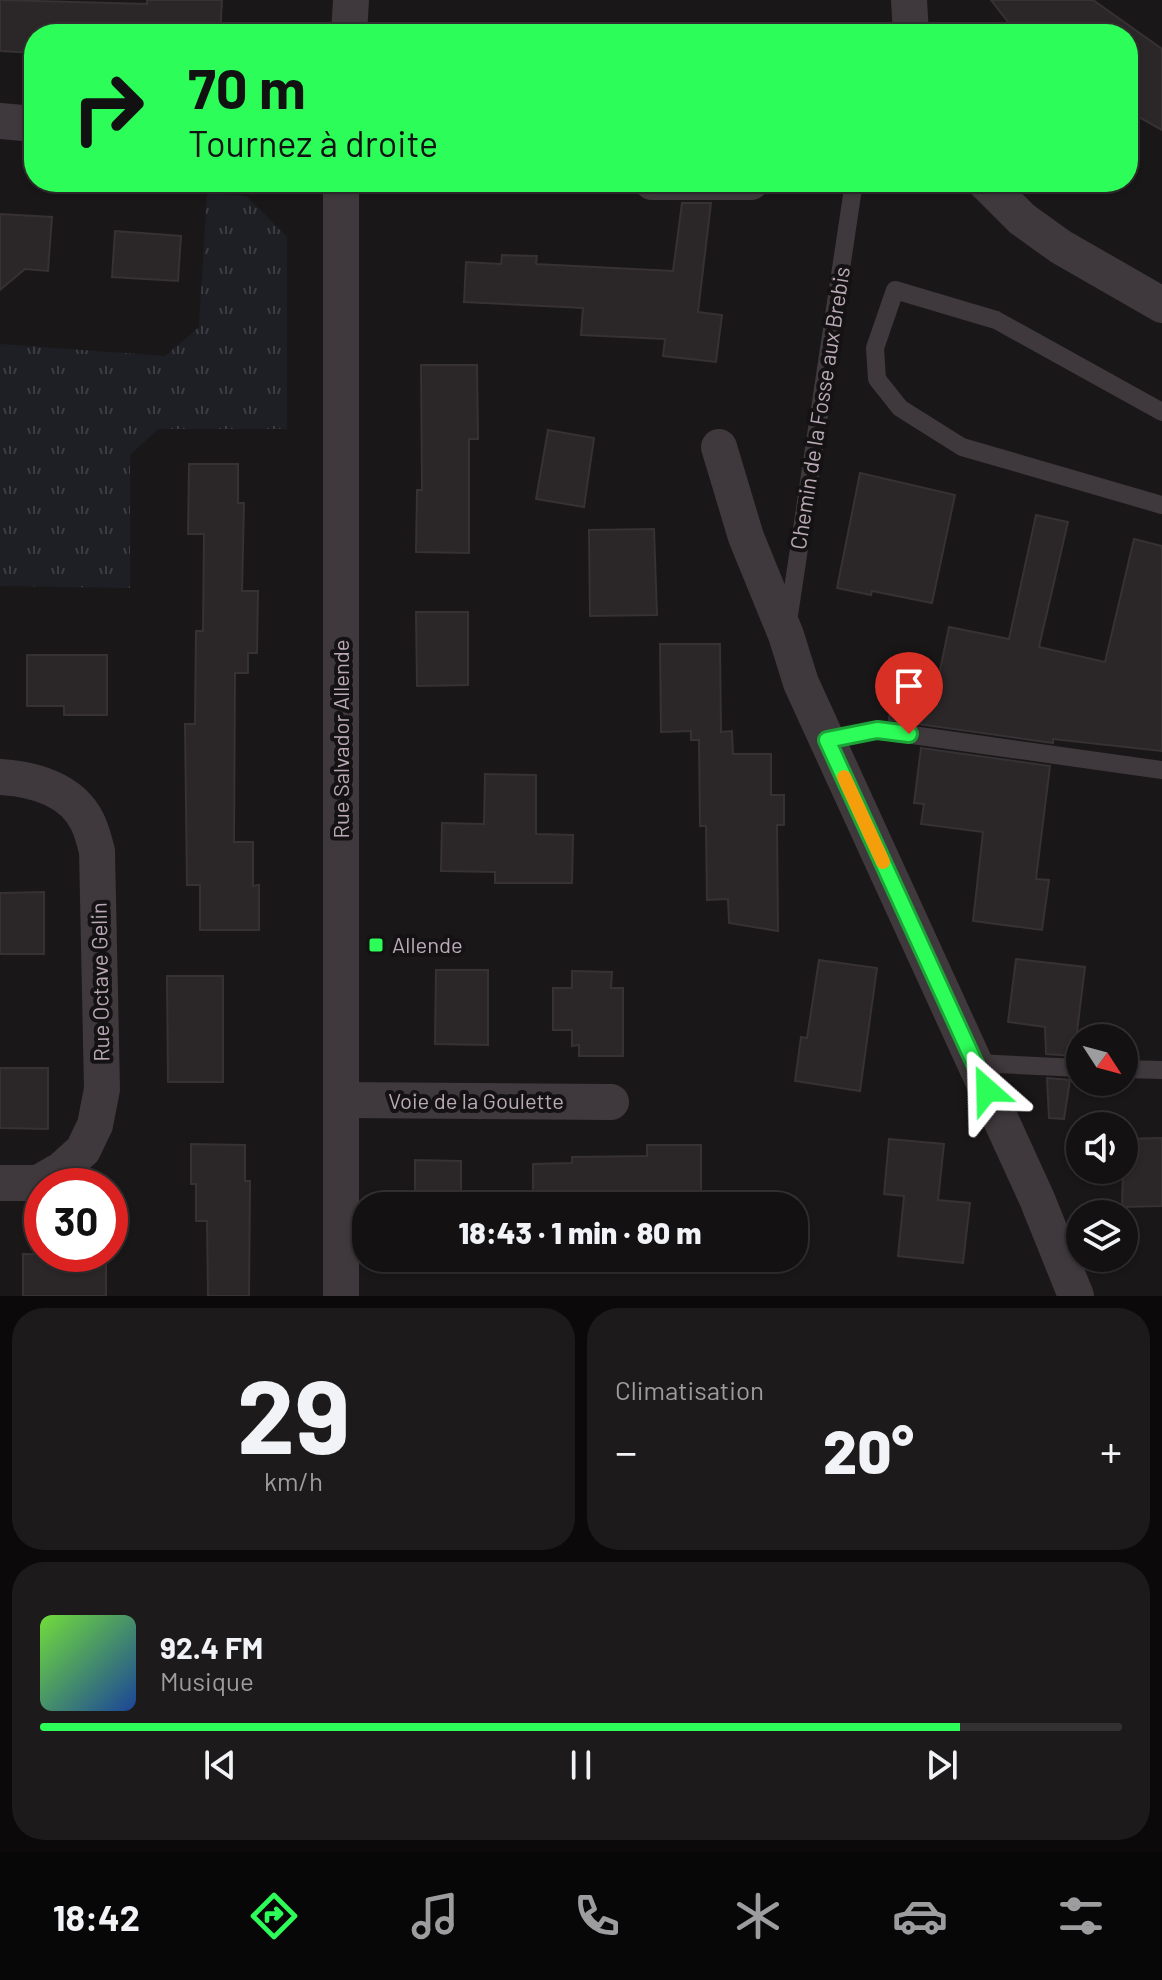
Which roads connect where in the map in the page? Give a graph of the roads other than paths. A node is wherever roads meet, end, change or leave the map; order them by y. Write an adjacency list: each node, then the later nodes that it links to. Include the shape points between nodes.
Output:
1 (351, 0): 3 (street)
2 (909, 0): 4 (street)
3 (350, 24)
4 (910, 24)
5 (0, 121): 6 (street)
6 (24, 123)
7 (341, 192): 22 (street, Rue Salvador Allende)
8 (852, 192): 14 (lane, Chemin de la Fosse aux Brebis)
9 (995, 192): 10 (street, via 1061,247)
10 (1162, 305)
11 (1162, 412): 13 (lane, via 996,320 895,290 875,348 877,379 900,408 962,447)
12 (719, 447): 14 (street, Chemin de la Fosse aux Brebis, via 746,537)
13 (1162, 505)
14 (786, 635): 15 (street, Chemin de la Fosse aux Brebis)
15 (827, 740): 16 (lane, via 877,730); 18 (street, Chemin de la Fosse aux Brebis)
16 (1162, 770)
17 (0, 777): 24 (street, Rue Octave Gelin, via 49,787 75,803 97,851 102,1089 95,1125 83,1150 38,1183)
18 (975, 1063): 19 (lane); 26 (street, Chemin de la Fosse aux Brebis)
19 (1066, 1067)
20 (1138, 1069): 21 (lane)
21 (1162, 1070)
22 (341, 1100): 23 (street, Voie de la Goulette); 25 (street, Rue Salvador Allende)
23 (611, 1102)
24 (0, 1183)
25 (341, 1296)
26 (1076, 1296)

